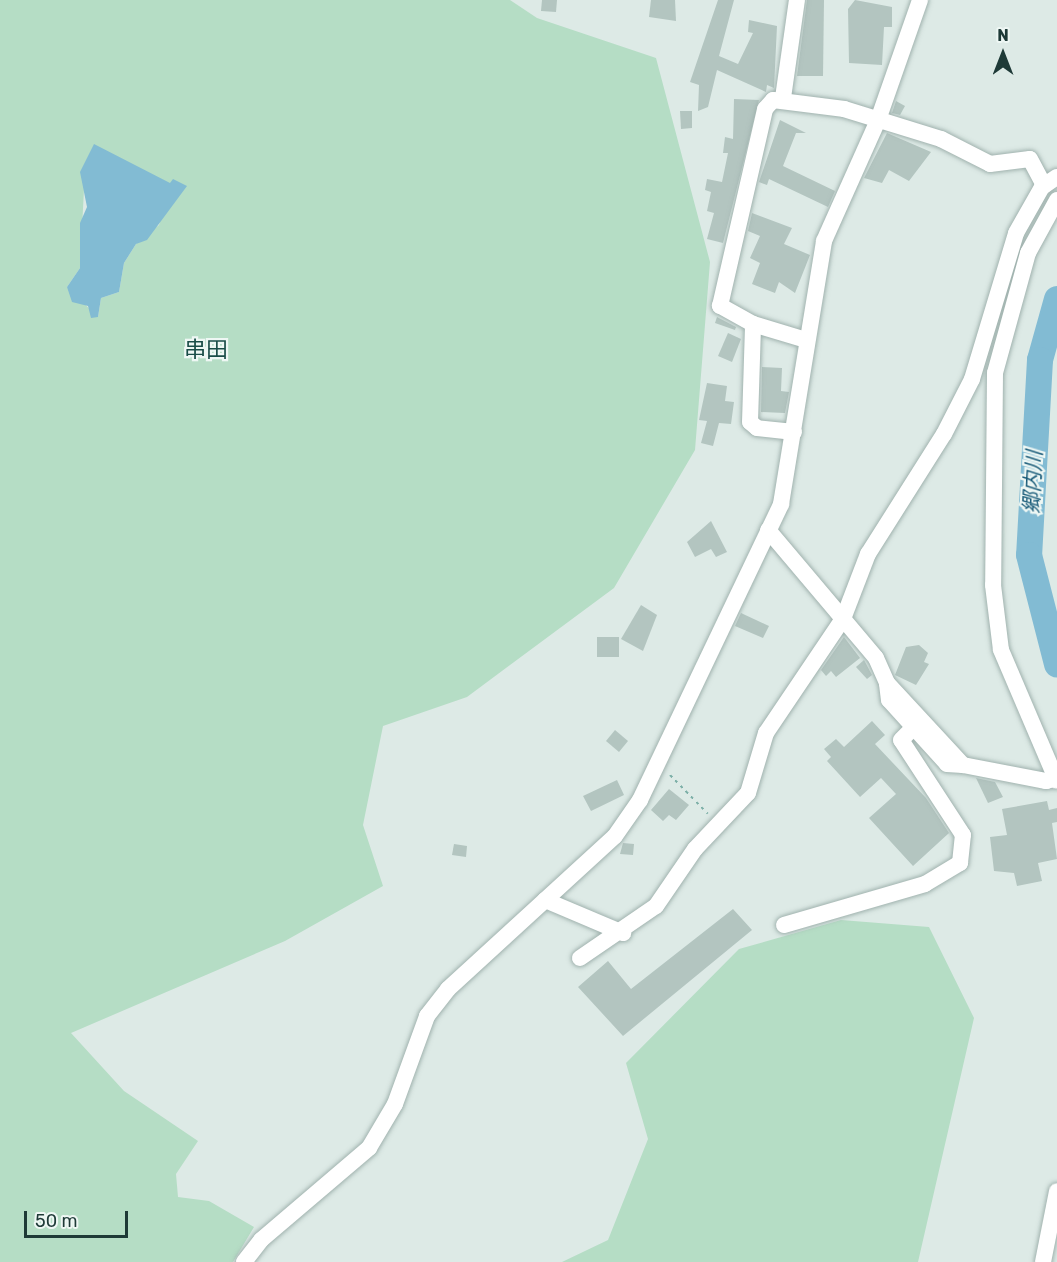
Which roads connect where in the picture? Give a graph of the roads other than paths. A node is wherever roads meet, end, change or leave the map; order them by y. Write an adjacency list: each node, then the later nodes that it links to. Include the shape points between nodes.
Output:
1 (797, 0): 3 (street)
2 (920, 0): 4 (street)
3 (783, 99): 4 (street); 7 (street, via 765,109 720,298 720,306)
4 (878, 120): 5 (street, via 941,139 990,164 1030,159); 8 (street, via 824,241)
5 (1050, 181): 11 (street, via 1003,264 972,379 944,435 868,554)
6 (1057, 200): 15 (street, via 1028,253 995,374 993,561 1001,650)
7 (753, 324): 8 (street); 9 (street, via 750,422 757,428)
8 (806, 340): 9 (street)
9 (794, 432): 10 (street, via 788,478)
10 (768, 530): 11 (street); 16 (street, via 658,762 615,836)
11 (843, 619): 12 (street, via 876,658); 18 (street, via 766,733 748,793 695,849 656,906)
12 (887, 683): 13 (street, via 889,700); 14 (street)
13 (914, 727): 14 (street, via 947,764); 17 (street, via 901,740 963,835 960,863 925,884)
14 (963, 765): 15 (street)
15 (1057, 780)
16 (545, 900): 18 (street); 21 (street, via 448,989 427,1016 395,1104 369,1148 261,1240)
17 (784, 925)
18 (623, 933): 19 (street)
19 (580, 958)
20 (1057, 1191): 22 (street)
21 (244, 1262)
22 (1043, 1262)

